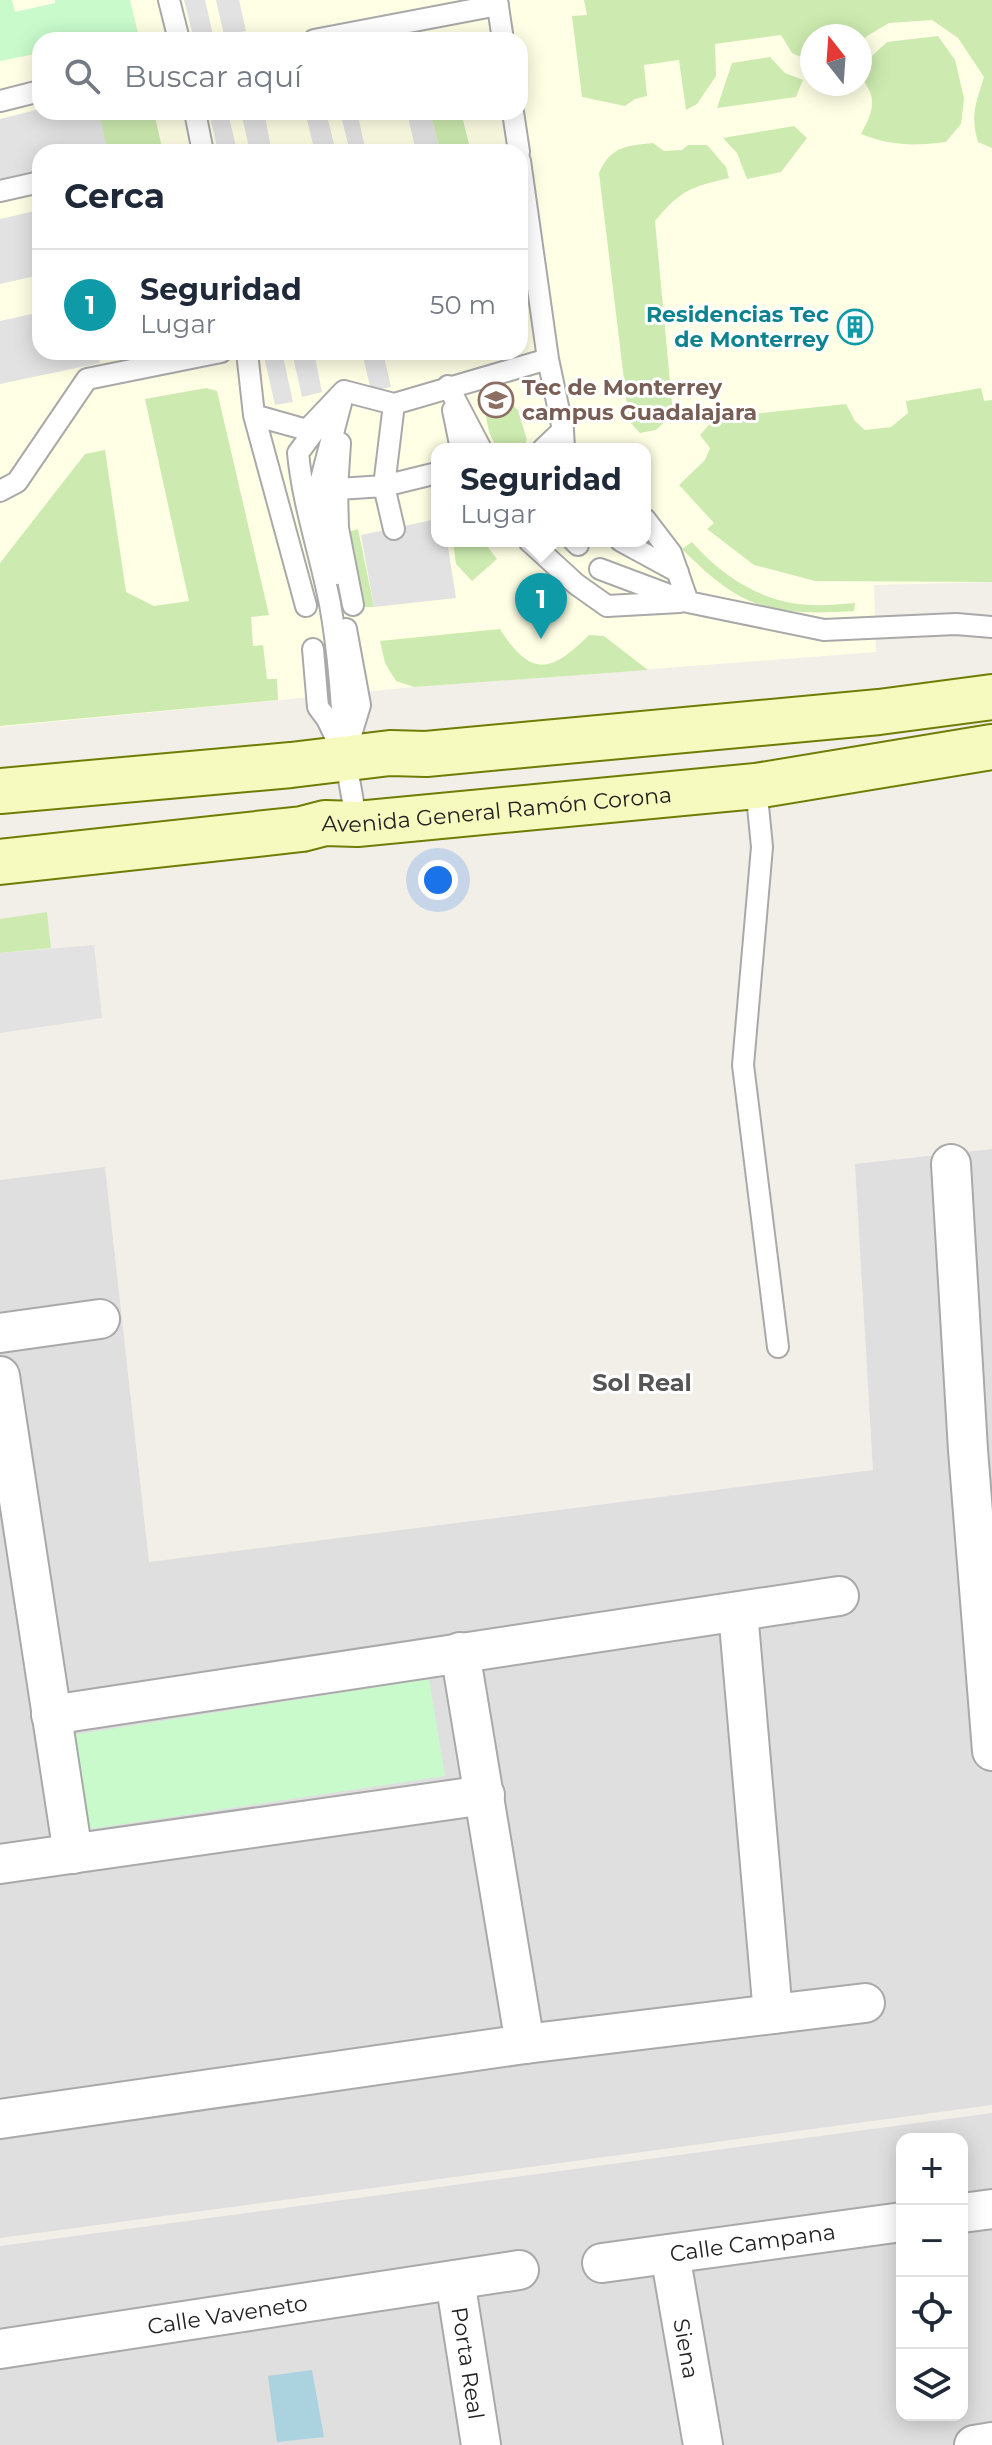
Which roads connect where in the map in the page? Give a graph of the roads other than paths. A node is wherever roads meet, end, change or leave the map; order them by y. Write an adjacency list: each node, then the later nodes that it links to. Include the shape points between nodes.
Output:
1 (169, 0): 3 (lane)
2 (498, 2): 4 (lane); 5 (lane)
3 (177, 32)
4 (353, 32)
5 (502, 32)
6 (32, 93): 7 (lane)
7 (0, 101)
8 (197, 120): 10 (lane)
9 (514, 120): 11 (lane)
10 (201, 144)
11 (518, 144)
12 (32, 184): 13 (lane)
13 (0, 191)
14 (528, 218): 15 (lane)
15 (548, 359): 18 (lane); 22 (lane)
16 (248, 360): 21 (lane)
17 (136, 361): 27 (lane, via 87,379 17,482)
18 (448, 386): 20 (lane); 23 (lane); 24 (lane)
19 (344, 391): 20 (lane); 21 (lane, via 307,430); 28 (lane); 28 (lane, via 298,453)
20 (394, 404): 26 (lane)
21 (254, 415): 29 (lane)
22 (563, 440)
23 (460, 443)
24 (478, 443)
25 (431, 474): 26 (lane)
26 (384, 486): 28 (lane); 31 (lane)
27 (0, 491)
28 (319, 491): 29 (lane); 37 (lane, via 338,528); 43 (lane)
29 (275, 495): 38 (lane)
30 (651, 527): 35 (lane)
31 (394, 529)
32 (536, 547): 36 (lane, via 607,606)
33 (632, 547): 35 (lane)
34 (600, 569): 36 (lane)
35 (678, 572): 36 (lane)
36 (688, 602): 39 (lane, via 824,630)
37 (353, 605)
38 (306, 606)
39 (992, 627)
40 (313, 649): 43 (lane, via 318,707)
41 (992, 697): 43 (main road, via 816,718)
42 (992, 747): 44 (main road, Avenida General Ramón Corona)
43 (345, 757): 45 (main road); 46 (lane)
44 (756, 786): 46 (main road, Avenida General Ramón Corona); 51 (lane, via 762,847 743,1065)
45 (0, 791)
46 (357, 824): 47 (main road, Avenida General Ramón Corona, via 325,823)
47 (0, 862)
48 (951, 1164): 53 (street)
49 (100, 1319): 50 (street)
50 (0, 1333)
51 (778, 1347)
52 (0, 1376): 54 (street)
53 (977, 1465): 59 (street)
54 (16, 1592): 58 (street)
55 (839, 1596): 56 (street)
56 (738, 1612): 57 (street); 64 (street)
57 (460, 1652): 58 (street); 60 (street)
58 (51, 1715): 61 (street)
59 (992, 1751)
60 (485, 1795): 61 (street); 65 (street)
61 (73, 1854): 62 (street)
62 (0, 1864)
63 (865, 2003): 64 (street)
64 (773, 2014): 65 (street)
65 (525, 2044): 66 (street)
66 (0, 2119)
67 (992, 2209): 68 (street)
68 (968, 2212)
69 (896, 2223): 70 (street, Calle Campana)
70 (670, 2254): 71 (street, Calle Campana); 77 (street, Siena)
71 (602, 2263)
72 (519, 2270): 73 (street)
73 (455, 2280): 74 (street, Calle Vaveneto); 76 (street, Porta Real)
74 (0, 2349)
75 (992, 2442): 78 (street)
76 (481, 2445)
77 (703, 2445)
78 (974, 2445)

